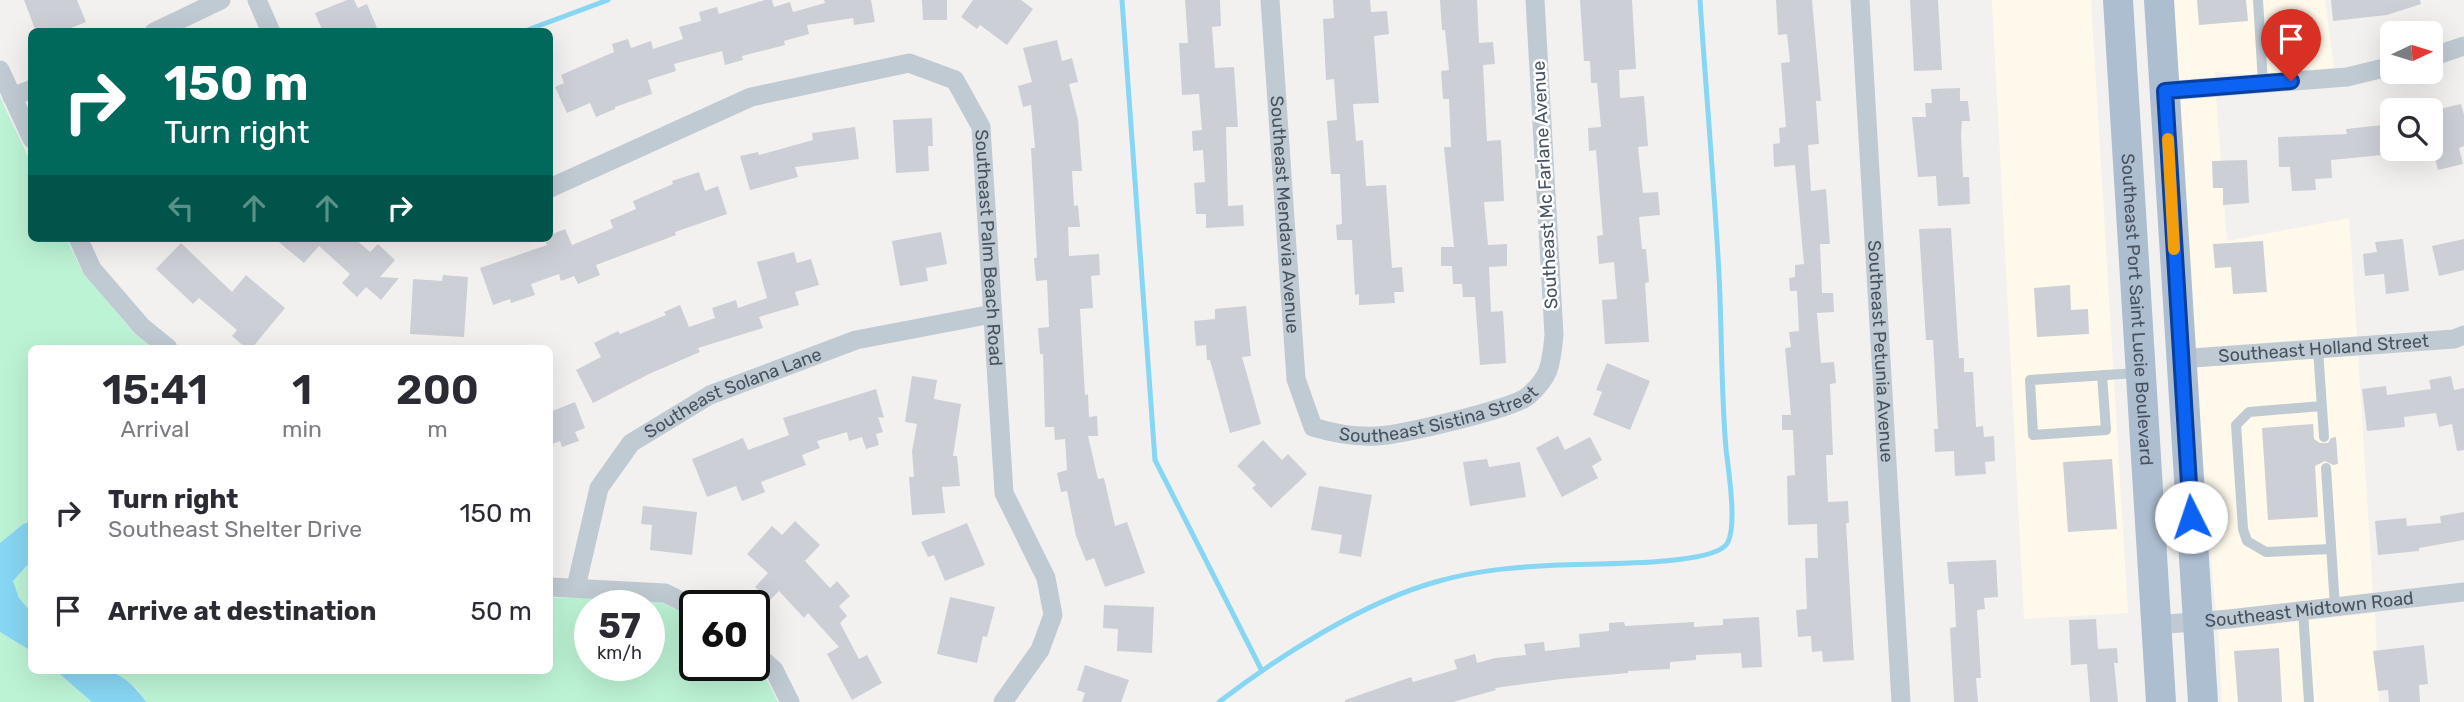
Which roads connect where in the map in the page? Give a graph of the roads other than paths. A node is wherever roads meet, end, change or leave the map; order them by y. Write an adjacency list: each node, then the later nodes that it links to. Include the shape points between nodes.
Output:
1 (221, 0): 9 (street)
2 (257, 0): 10 (street)
3 (1270, 0): 31 (street, Southeast Mendavia Avenue, via 1296,379)
4 (1535, 0): 27 (street, Southeast Mc Farlane Avenue, via 1554,335)
5 (1860, 0): 46 (street, Southeast Petunia Avenue)
6 (2118, 0): 28 (main road, Southeast Port Saint Lucie Boulevard)
7 (2159, 0): 17 (main road)
8 (2258, 0): 15 (lane)
9 (162, 28)
10 (269, 28)
11 (2464, 46): 12 (street)
12 (2443, 53)
13 (2380, 69): 15 (street, via 2347,77)
14 (0, 70): 18 (street)
15 (2263, 83): 17 (street)
16 (28, 91): 18 (street)
17 (2165, 91): 26 (main road)
18 (12, 97): 19 (street)
19 (28, 131)
20 (553, 187): 22 (street, Southeast Palm Beach Road, via 751,97 909,63 955,80 981,127)
21 (80, 242): 24 (street, via 92,269 142,327)
22 (992, 314): 36 (street, Southeast Solana Lane, via 856,340 710,395 631,443 599,488); 45 (street, Southeast Palm Beach Road, via 1004,493 1046,578 1053,615 1040,650)
23 (2464, 335): 25 (street, Southeast Holland Street)
24 (164, 345)
25 (2318, 349): 26 (street, Southeast Holland Street); 30 (lane)
26 (2180, 359): 41 (main road)
27 (1551, 370): 31 (street, Southeast Sistina Street, via 1526,398 1492,411 1380,436 1342,436)
28 (2140, 373): 29 (lane); 42 (main road, Southeast Port Saint Lucie Boulevard)
29 (2102, 375): 29 (lane, via 2106,430 2033,435 2031,380)
30 (2322, 407): 32 (lane); 34 (lane, via 2249,412 2236,425 2247,541 2266,552)
31 (1313, 427)
32 (2324, 437)
33 (2326, 468): 34 (lane)
34 (2331, 549): 39 (lane)
35 (553, 587): 36 (street)
36 (576, 587): 38 (street, via 664,593)
37 (2464, 592): 39 (street, Southeast Midtown Road)
38 (679, 600)
39 (2335, 607): 40 (street, Southeast Midtown Road)
40 (2303, 611): 41 (street, Southeast Midtown Road); 49 (lane)
41 (2198, 622): 42 (street, Southeast Midtown Road); 48 (main road)
42 (2155, 625): 47 (main road, Southeast Port Saint Lucie Boulevard)
43 (770, 666): 44 (street)
44 (790, 702)
45 (1003, 702)
46 (1900, 702)
47 (2161, 702)
48 (2203, 702)
49 (2309, 702)

